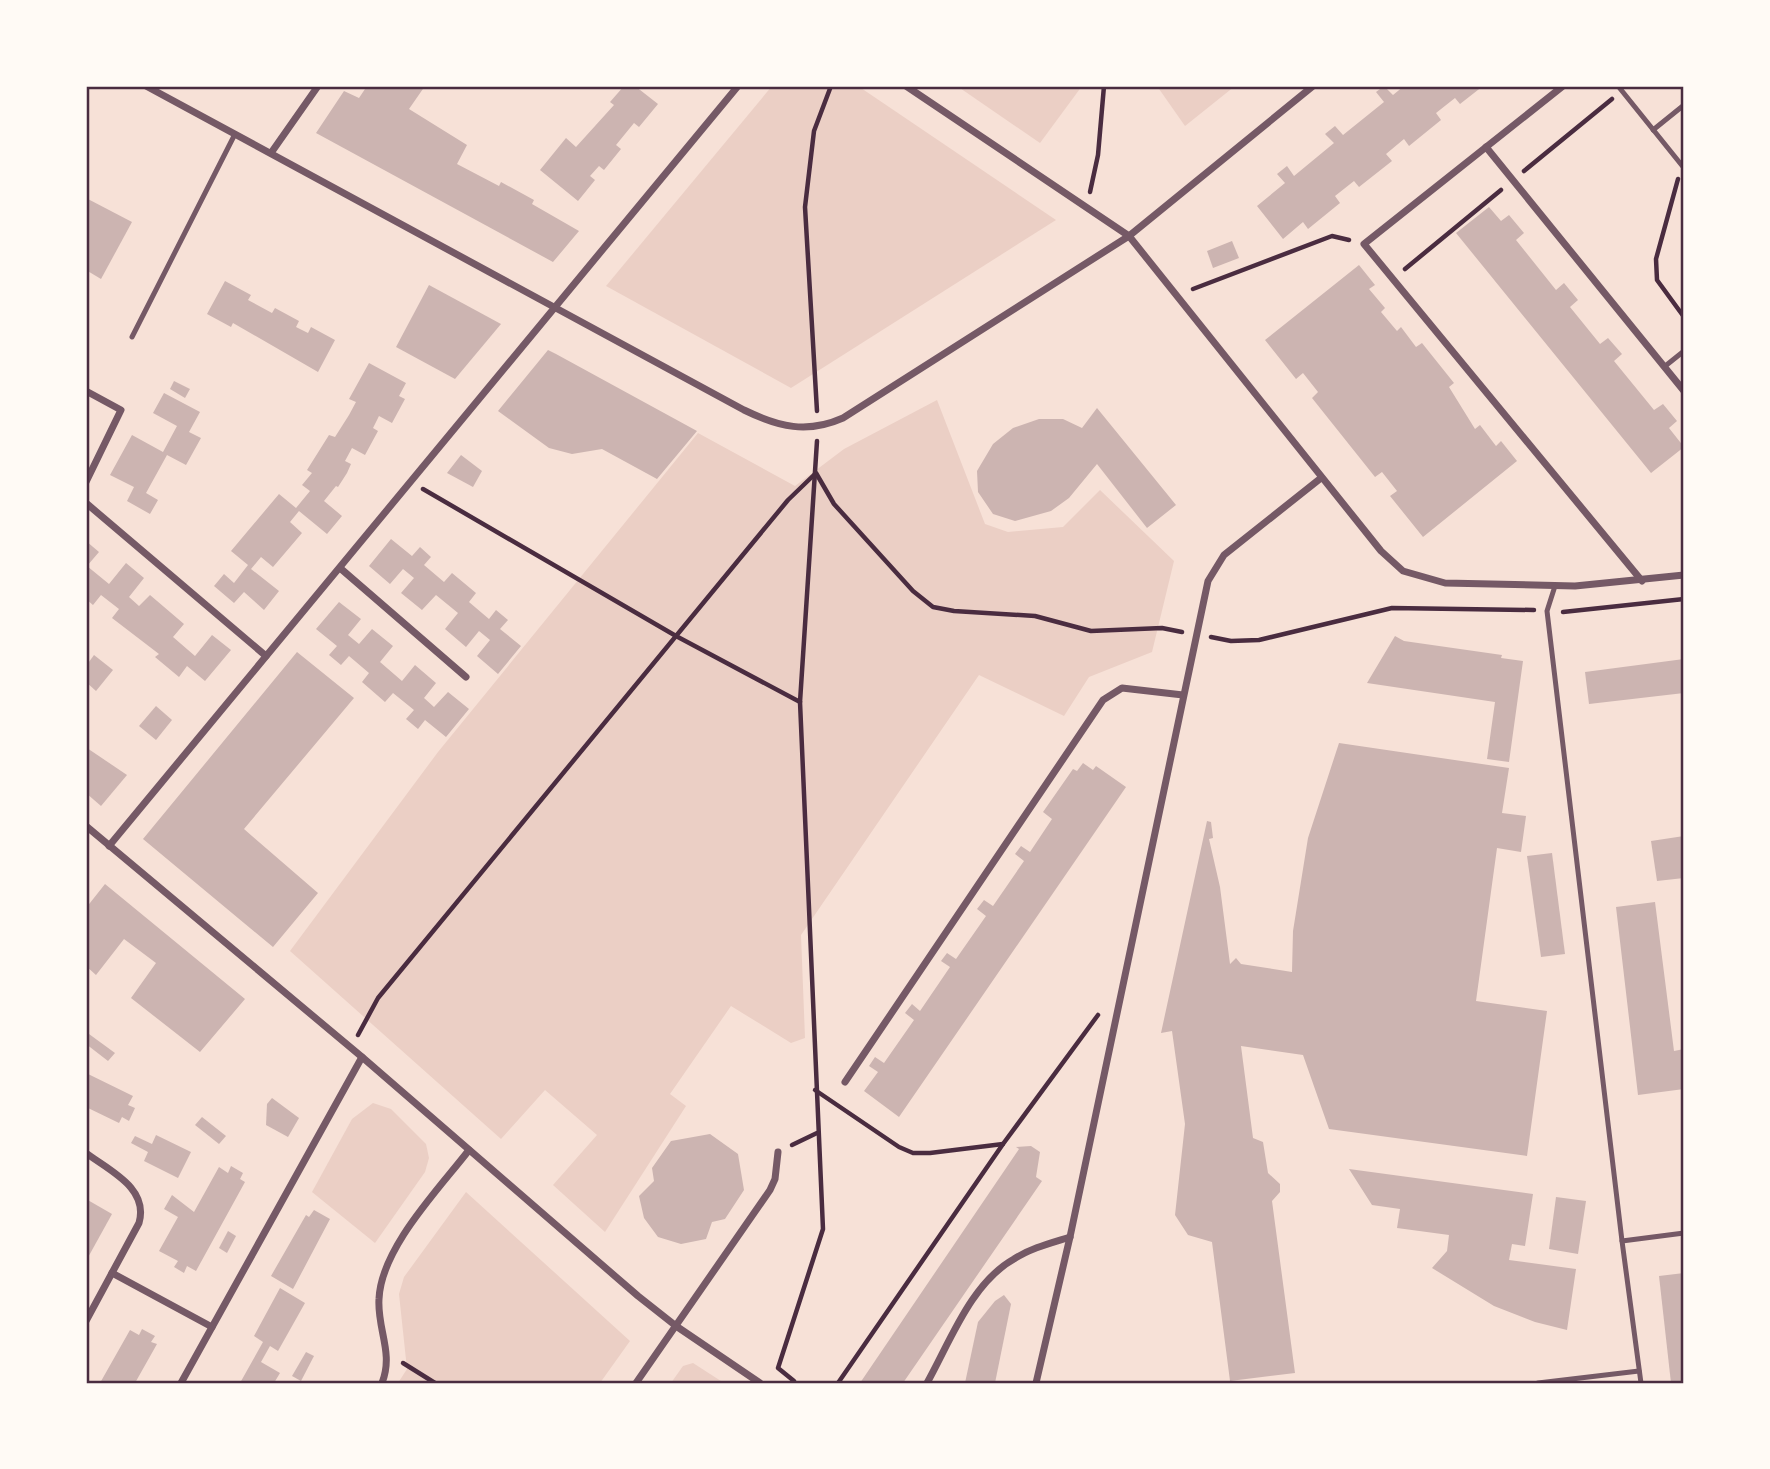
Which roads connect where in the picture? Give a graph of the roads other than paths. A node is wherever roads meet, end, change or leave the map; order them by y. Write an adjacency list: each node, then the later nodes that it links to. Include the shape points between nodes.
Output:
1 (146, 86): 10 (street)
2 (317, 86): 12 (street)
3 (738, 86): 15 (street)
4 (906, 86): 14 (street)
5 (1313, 86): 14 (street)
6 (1563, 86): 11 (street)
7 (1618, 86): 9 (lane)
8 (1684, 104): 9 (lane)
9 (1653, 130): 13 (lane)
10 (235, 134): 12 (street); 16 (lane)
11 (1486, 147): 18 (street); 26 (street, via 1364,244)
12 (271, 153): 15 (street)
13 (1683, 167)
14 (1129, 236): 15 (street, via 844,418 818,427 788,427 761,418); 21 (street)
15 (555, 307): 24 (street)
16 (132, 337)
17 (1684, 351): 18 (lane)
18 (1664, 367): 20 (street)
19 (86, 391): 22 (street, via 121,410)
20 (1684, 391)
21 (1321, 478): 27 (street, via 1387,559 1411,575 1445,583); 30 (street, via 1217,563 1208,581)
22 (86, 482)
23 (86, 503): 28 (street)
24 (340, 568): 28 (street); 29 (street)
25 (1684, 575): 26 (street)
26 (1642, 581): 27 (street)
27 (1555, 586): 40 (lane, via 1547,611)
28 (267, 656): 32 (street)
29 (466, 677)
30 (1183, 695): 34 (street, via 1122,688 1109,693); 39 (street)
31 (86, 826): 32 (street)
32 (109, 846): 33 (street)
33 (362, 1057): 35 (street); 44 (street)
34 (845, 1082)
35 (469, 1150): 43 (street); 47 (street, via 421,1212 385,1272 379,1299 388,1352)
36 (778, 1152): 43 (street, via 770,1190)
37 (86, 1153): 41 (street, via 133,1189 141,1205 139,1223)
38 (1684, 1233): 40 (lane)
39 (1070, 1237): 50 (street, via 1028,1251 996,1271); 51 (street)
40 (1622, 1241): 45 (lane)
41 (112, 1273): 42 (street); 44 (street)
42 (86, 1321)
43 (676, 1326): 48 (street); 49 (street)
44 (212, 1327): 46 (street)
45 (1639, 1371): 52 (lane); 53 (lane)
46 (181, 1383)
47 (382, 1383)
48 (636, 1383)
49 (760, 1383)
50 (927, 1383)
51 (1036, 1383)
52 (1538, 1383)
53 (1641, 1383)

